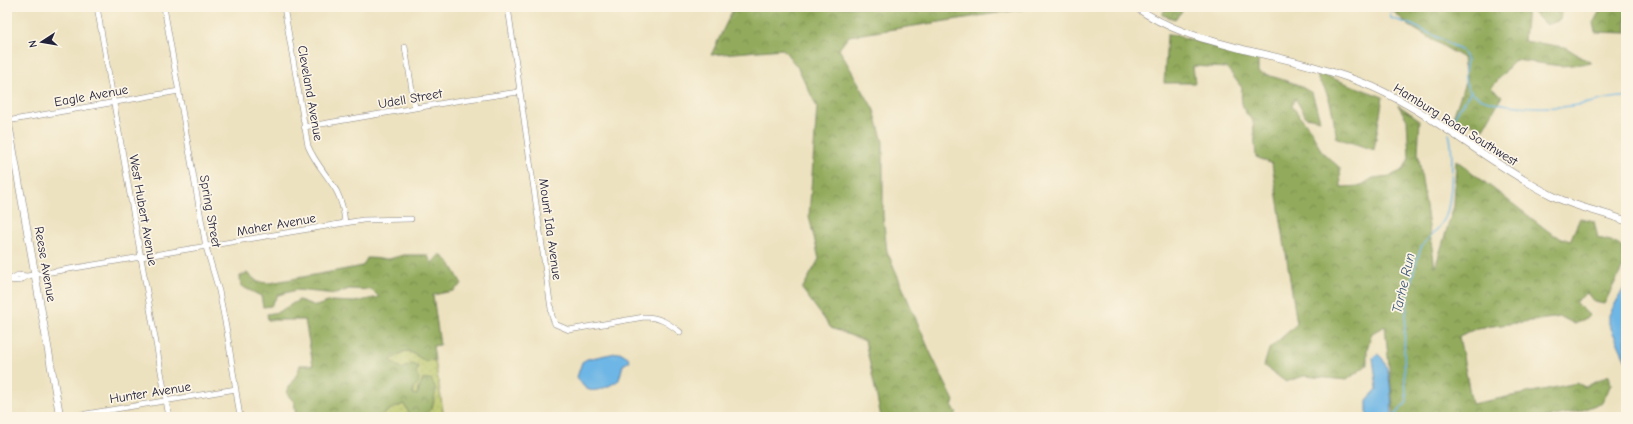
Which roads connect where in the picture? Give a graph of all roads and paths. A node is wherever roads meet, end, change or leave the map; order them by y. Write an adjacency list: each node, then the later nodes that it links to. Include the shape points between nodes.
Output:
1 (97, 7): 9 (street, West Hubert Avenue)
2 (164, 7): 7 (street, Spring Street)
3 (284, 7): 12 (street, Cleveland Avenue)
4 (508, 7): 8 (street, Mount Ida Avenue)
5 (1136, 7): 14 (street, Hamburg Road Southwest, via 1164,25 1192,36 1325,70 1373,87 1418,111 1549,194)
6 (404, 47): 10 (street)
7 (179, 91): 9 (street, Eagle Avenue); 16 (street, Spring Street)
8 (519, 92): 10 (street, Udell Street); 20 (street, Mount Ida Avenue, via 555,324 570,330 655,317 664,320)
9 (114, 102): 11 (street, Eagle Avenue); 17 (street, West Hubert Avenue)
10 (415, 108): 12 (street, Udell Street)
11 (7, 119): 18 (street, Reese Avenue)
12 (304, 127): 15 (street, Cleveland Avenue, via 311,154 341,200)
13 (411, 219): 15 (street, Maher Avenue)
14 (1626, 221)
15 (345, 223): 16 (street, Maher Avenue)
16 (206, 247): 17 (street, Maher Avenue); 21 (street, Spring Street, via 219,291)
17 (142, 258): 18 (street, Maher Avenue); 22 (street, West Hubert Avenue)
18 (36, 275): 19 (street, Maher Avenue, via 18,275); 23 (street, Reese Avenue)
19 (8, 280)
20 (680, 332)
21 (236, 389): 22 (street, Hunter Avenue); 26 (street, Spring Street)
22 (166, 400): 24 (street, Hunter Avenue); 25 (street, West Hubert Avenue)
23 (60, 417)
24 (68, 417)
25 (169, 417)
26 (240, 417)

